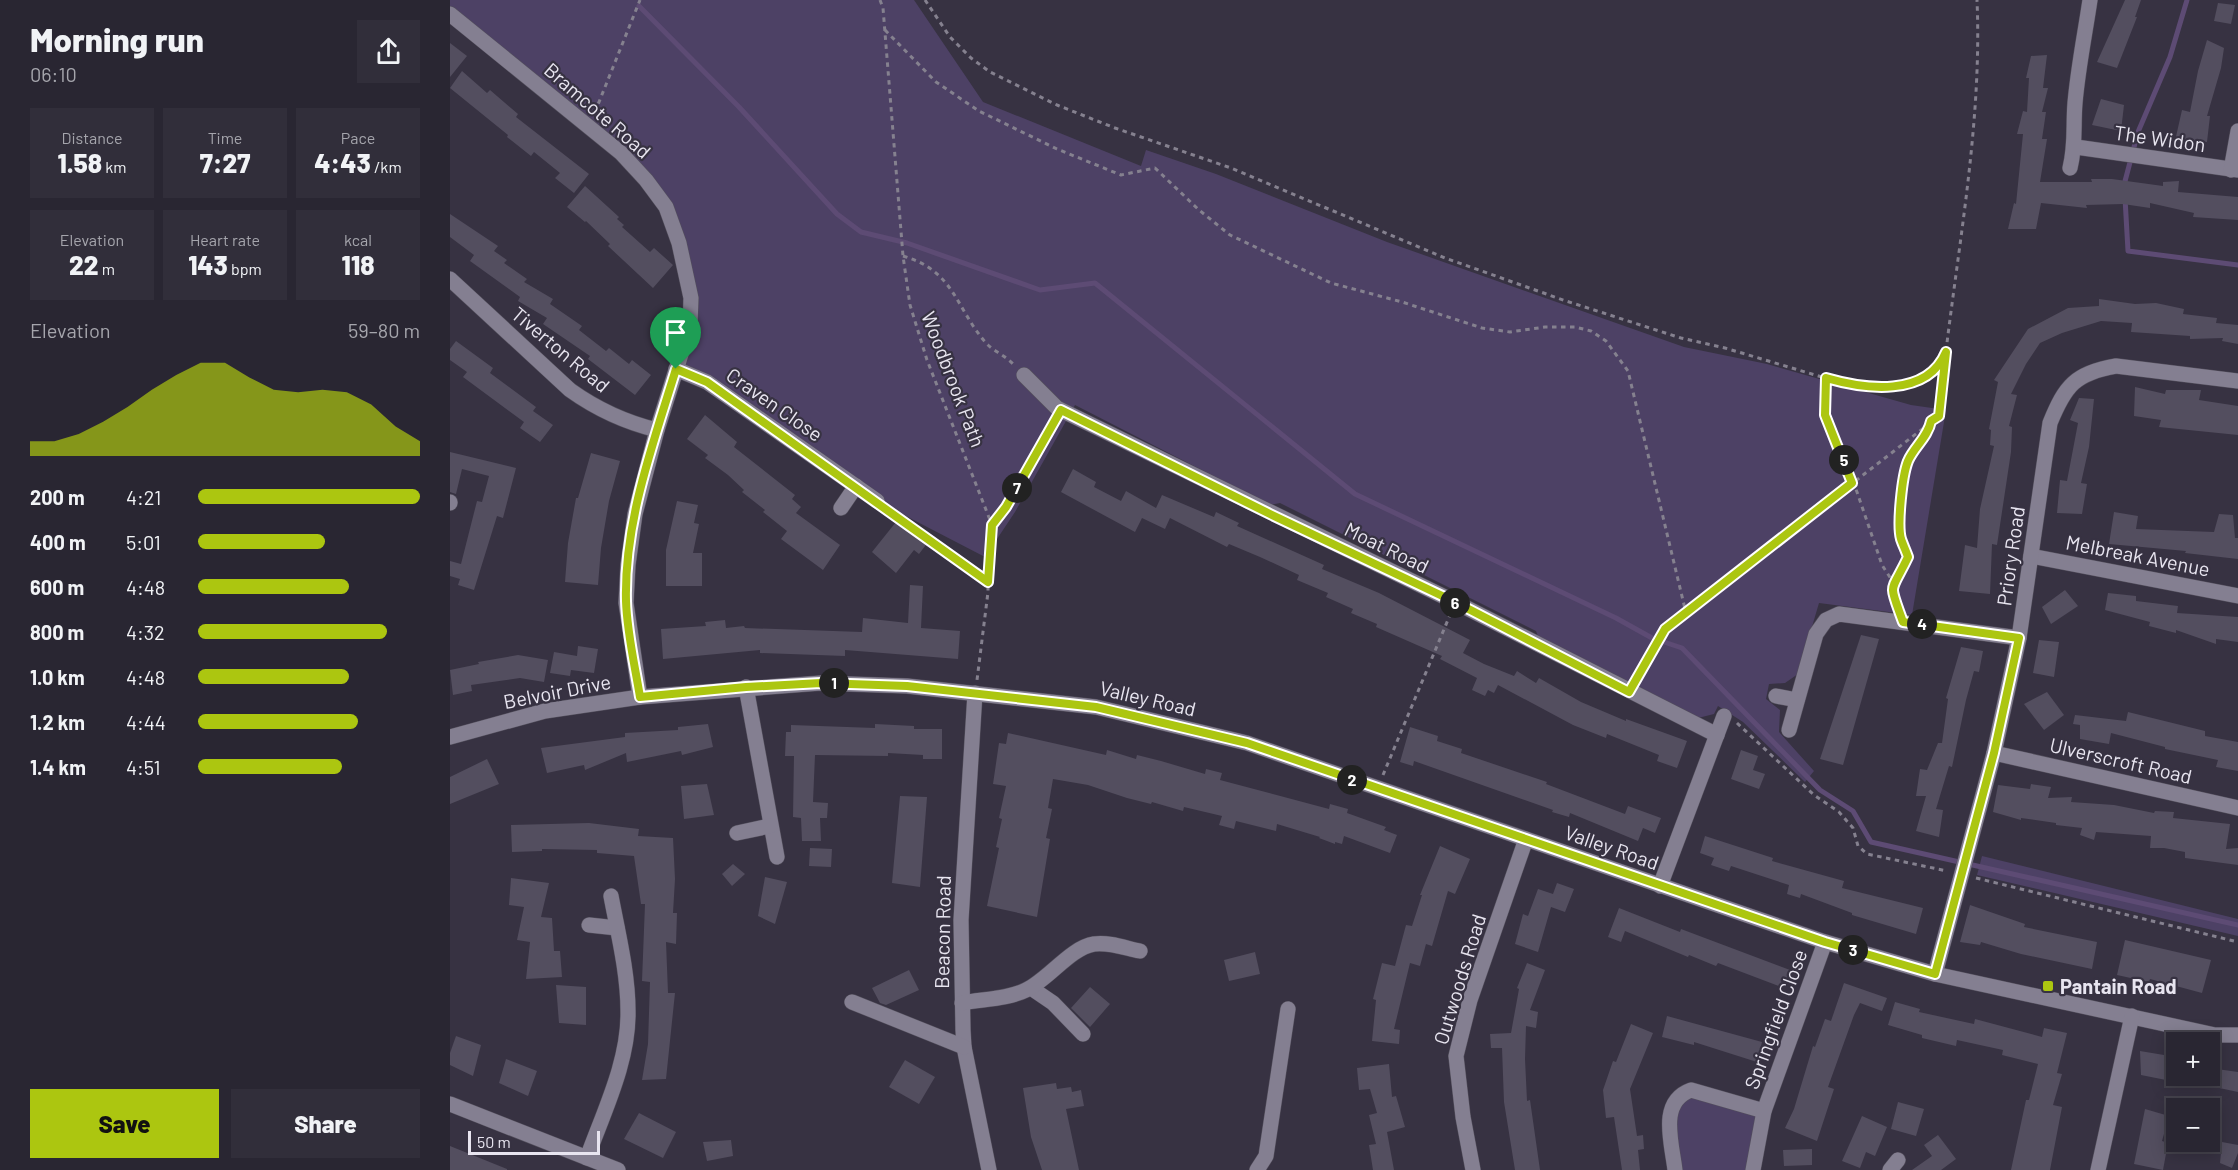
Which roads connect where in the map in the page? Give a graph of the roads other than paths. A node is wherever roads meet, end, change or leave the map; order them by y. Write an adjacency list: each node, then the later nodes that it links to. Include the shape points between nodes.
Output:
1 (2090, 0): 4 (street, via 2075,105)
2 (450, 14): 8 (street, Bramcote Road, via 621,153 666,207 691,298 690,326)
3 (2238, 131): 6 (street)
4 (2076, 147): 5 (street); 6 (street, The Widon)
5 (2070, 168)
6 (2235, 170)
7 (450, 279): 11 (street, Tiverton Road, via 570,390 618,419)
8 (676, 369): 11 (street); 12 (street, Craven Close, via 707,382)
9 (1024, 375): 25 (street, Moat Road, via 1066,412)
10 (2238, 381): 15 (street, Priory Road, via 2116,366 2074,381 2050,423)
11 (657, 430): 21 (street, via 635,514 628,565 626,603)
12 (856, 486): 13 (street, Craven Close); 14 (street)
13 (877, 501)
14 (841, 508)
15 (2031, 556): 16 (street, Melbreak Avenue); 17 (street, Priory Road)
16 (2238, 596)
17 (2019, 638): 22 (street, via 1839,614 1826,620 1816,634); 27 (street, Priory Road)
18 (746, 687): 19 (street, Belvoir Drive, via 821,683); 21 (street, Belvoir Drive); 29 (street)
19 (975, 693): 31 (street, Valley Road, via 1096,707 1247,743); 42 (street, Beacon Road, via 961,920)
20 (1776, 696): 22 (street)
21 (640, 697): 26 (street, Belvoir Drive, via 545,711)
22 (1797, 700): 24 (street)
23 (1724, 716): 25 (street)
24 (1789, 730)
25 (1717, 735): 33 (street)
26 (450, 737)
27 (1994, 753): 28 (street, Ulverscroft Road); 39 (street, Priory Road)
28 (2238, 808)
29 (770, 826): 30 (street); 32 (street)
30 (737, 833)
31 (1526, 839): 33 (street, Valley Road); 54 (street, Outwoods Road, via 1470,1000 1456,1056 1462,1117)
32 (777, 857)
33 (1660, 886): 37 (street, Valley Road)
34 (611, 896): 36 (street)
35 (589, 925): 36 (street)
36 (617, 928): 50 (street, via 628,1011 625,1043 614,1086)
37 (1825, 942): 39 (street, Valley Road); 49 (street, Springfield Close)
38 (1140, 951): 40 (street, via 1112,944 1093,945 1075,953)
39 (1935, 974): 44 (street, Valley Road)
40 (1031, 988): 42 (street); 45 (street, via 1053,1003)
41 (852, 1002): 47 (street)
42 (962, 1003): 47 (street, Beacon Road)
43 (1288, 1009): 53 (street, via 1266,1156)
44 (2132, 1016): 46 (street, Valley Road, via 2215,1035); 57 (street)
45 (1083, 1034)
46 (2238, 1035)
47 (963, 1047): 52 (street, Beacon Road)
48 (450, 1104): 50 (street)
49 (1764, 1111): 55 (street, Springfield Close, via 1691,1090 1680,1094 1670,1113); 56 (street, Springfield Close)
50 (587, 1158): 51 (street)
51 (618, 1170)
52 (989, 1170)
53 (1257, 1170)
54 (1473, 1170)
55 (1675, 1170)
56 (1754, 1170)
57 (2098, 1170)

